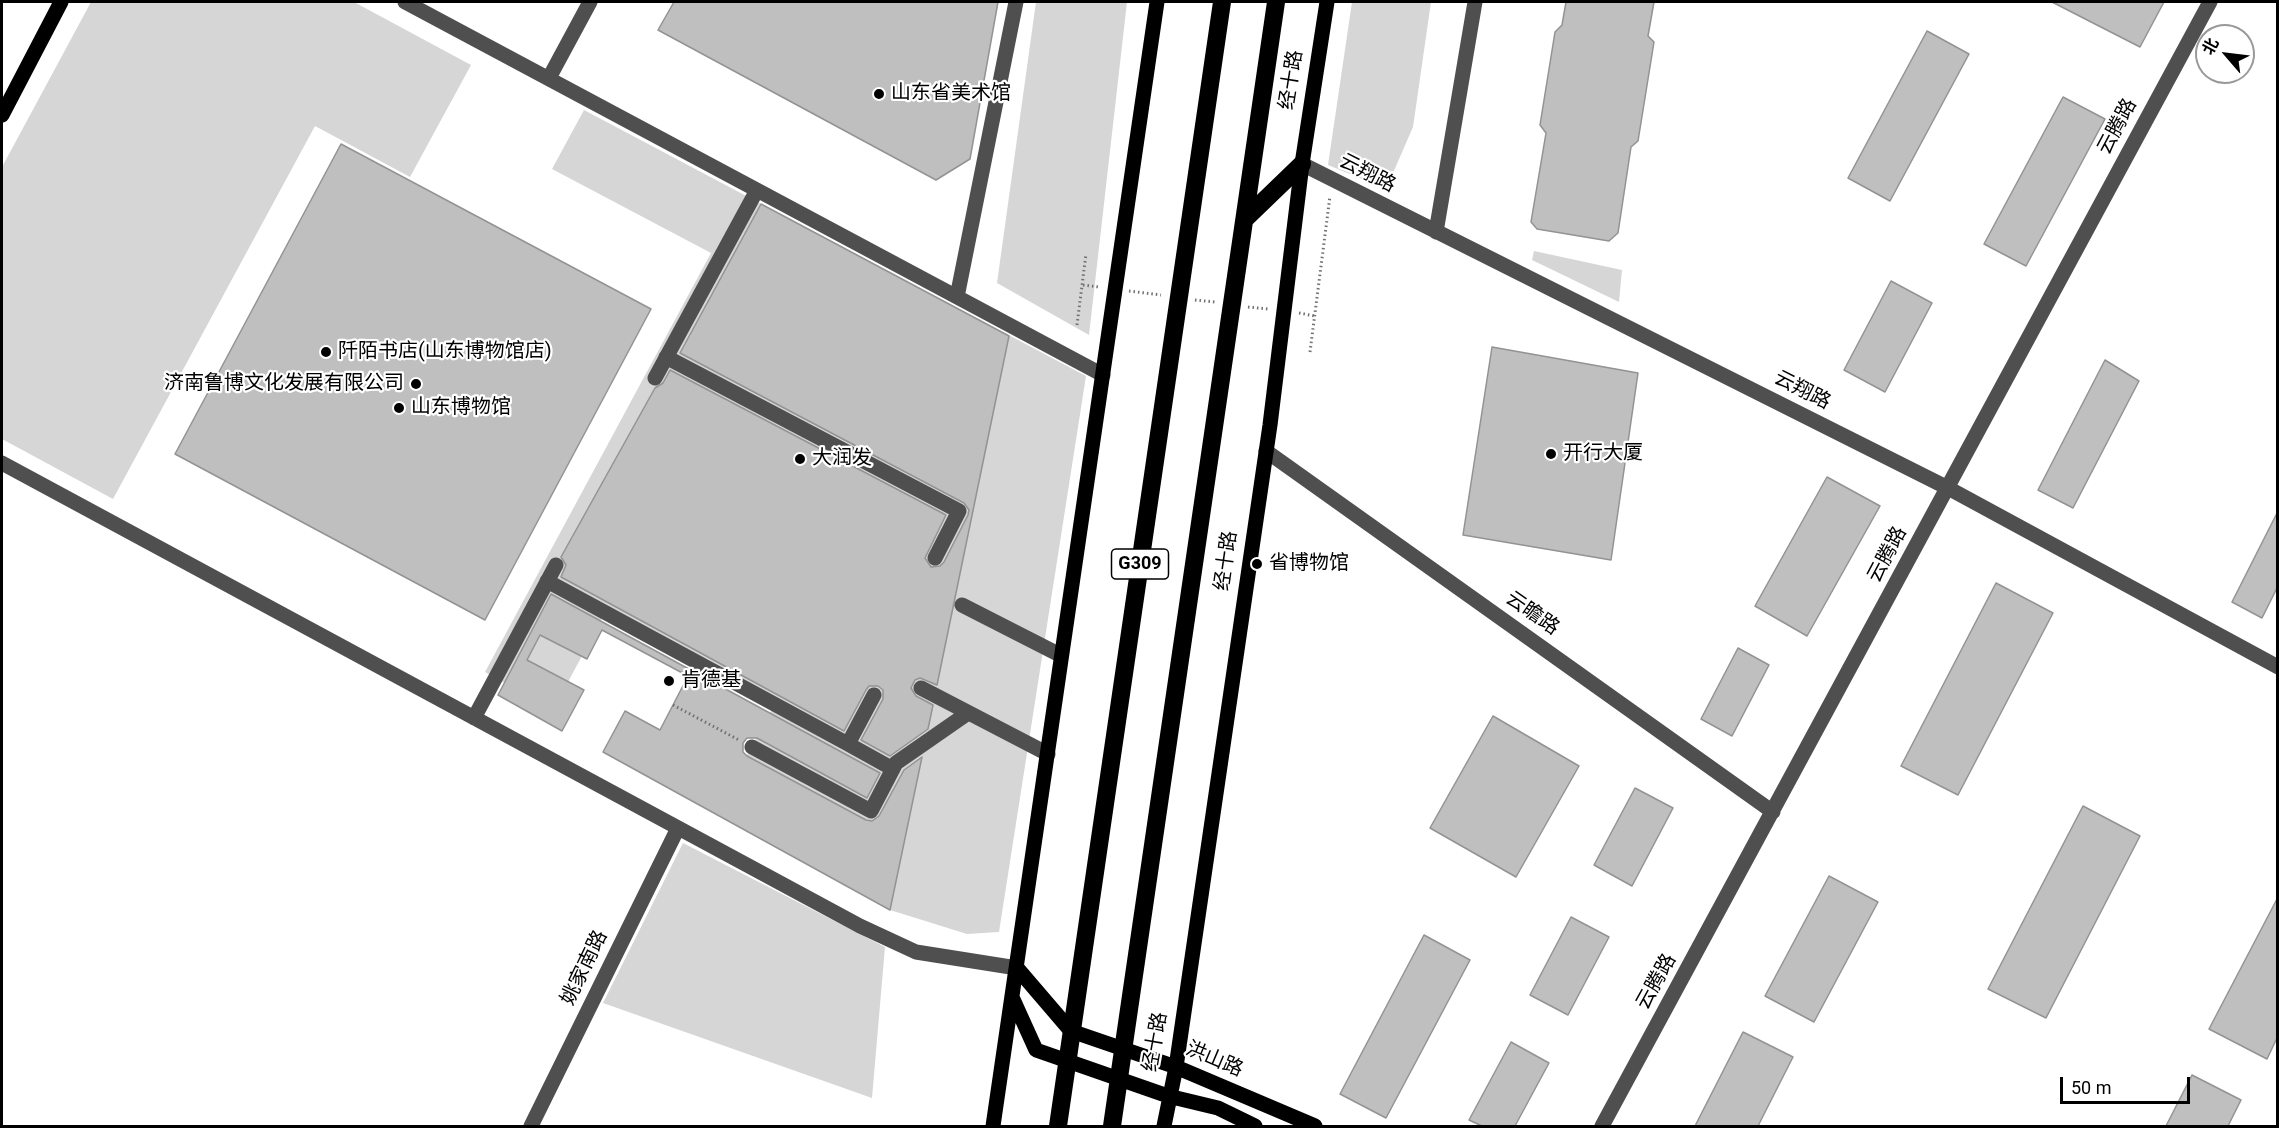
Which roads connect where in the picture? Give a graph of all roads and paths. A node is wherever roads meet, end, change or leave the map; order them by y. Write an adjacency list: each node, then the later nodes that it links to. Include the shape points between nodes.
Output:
1 (61, 2): 12 (main road)
2 (405, 2): 11 (street)
3 (590, 2): 11 (street)
4 (1016, 2): 23 (street)
5 (1157, 2): 33 (main road)
6 (1222, 2): 57 (highway, G309)
7 (1276, 2): 16 (highway, 经十路 / G309)
8 (1327, 2): 13 (main road, 经十路)
9 (1475, 2): 17 (street)
10 (2210, 2): 37 (street, 云腾路)
11 (549, 78): 15 (street)
12 (2, 115)
13 (1302, 164): 14 (street, 云翔路); 16 (highway); 35 (main road, 经十路)
14 (1332, 180): 17 (street, 云翔路); 29 (path)
15 (757, 190): 23 (street); 32 (street)
16 (1245, 219): 58 (highway, 经十路 / G309)
17 (1436, 232): 37 (street, 云翔路)
18 (1086, 254): 19 (path)
19 (1083, 285): 20 (path); 30 (path)
20 (1106, 288)
21 (1129, 291): 22 (path)
22 (1164, 296)
23 (957, 297): 33 (street)
24 (1187, 298): 25 (path)
25 (1222, 303)
26 (1245, 306): 27 (path)
27 (1269, 309)
28 (1292, 312): 29 (path)
29 (1315, 315): 31 (path)
30 (1077, 325)
31 (1310, 352)
32 (666, 357): 34 (street); 38 (street, via 959,511)
33 (1103, 375): 42 (main road)
34 (655, 378)
35 (1266, 451): 53 (street, 云瞻路); 60 (main road, 经十路)
36 (2, 463): 48 (street)
37 (1948, 488): 43 (street, 云翔路); 53 (street, 云腾路)
38 (935, 558)
39 (556, 565): 48 (street)
40 (547, 581): 49 (street)
41 (962, 605): 42 (street)
42 (1060, 655): 51 (main road)
43 (2277, 667)
44 (921, 688): 47 (street)
45 (874, 695): 49 (street)
46 (673, 705): 50 (path)
47 (968, 713): 51 (street); 52 (street, via 896,763)
48 (474, 718): 54 (street)
49 (848, 744): 52 (street)
50 (752, 747): 52 (street, via 872,811)
51 (1048, 754): 55 (main road)
52 (893, 769)
53 (1773, 812): 70 (street, 云腾路)
54 (678, 828): 55 (street, via 860,927 916,952); 63 (street, 姚家南路)
55 (1017, 968): 56 (main road); 57 (main road)
56 (1012, 997): 59 (main road, via 1036,1050); 64 (main road)
57 (1071, 1031): 58 (main road, 洪山路); 59 (highway, G309)
58 (1124, 1048): 60 (main road, 洪山路); 61 (highway, 经十路 / G309)
59 (1067, 1062): 61 (main road); 65 (highway, G309)
60 (1176, 1067): 62 (main road, 经十路); 69 (main road, 洪山路)
61 (1119, 1079): 62 (main road); 66 (highway, 经十路 / G309)
62 (1168, 1096): 67 (main road, 经十路); 68 (main road, via 1218,1108)
63 (531, 1126)
64 (993, 1126)
65 (1058, 1126)
66 (1112, 1126)
67 (1164, 1126)
68 (1255, 1126)
69 (1315, 1126)
70 (1602, 1126)

